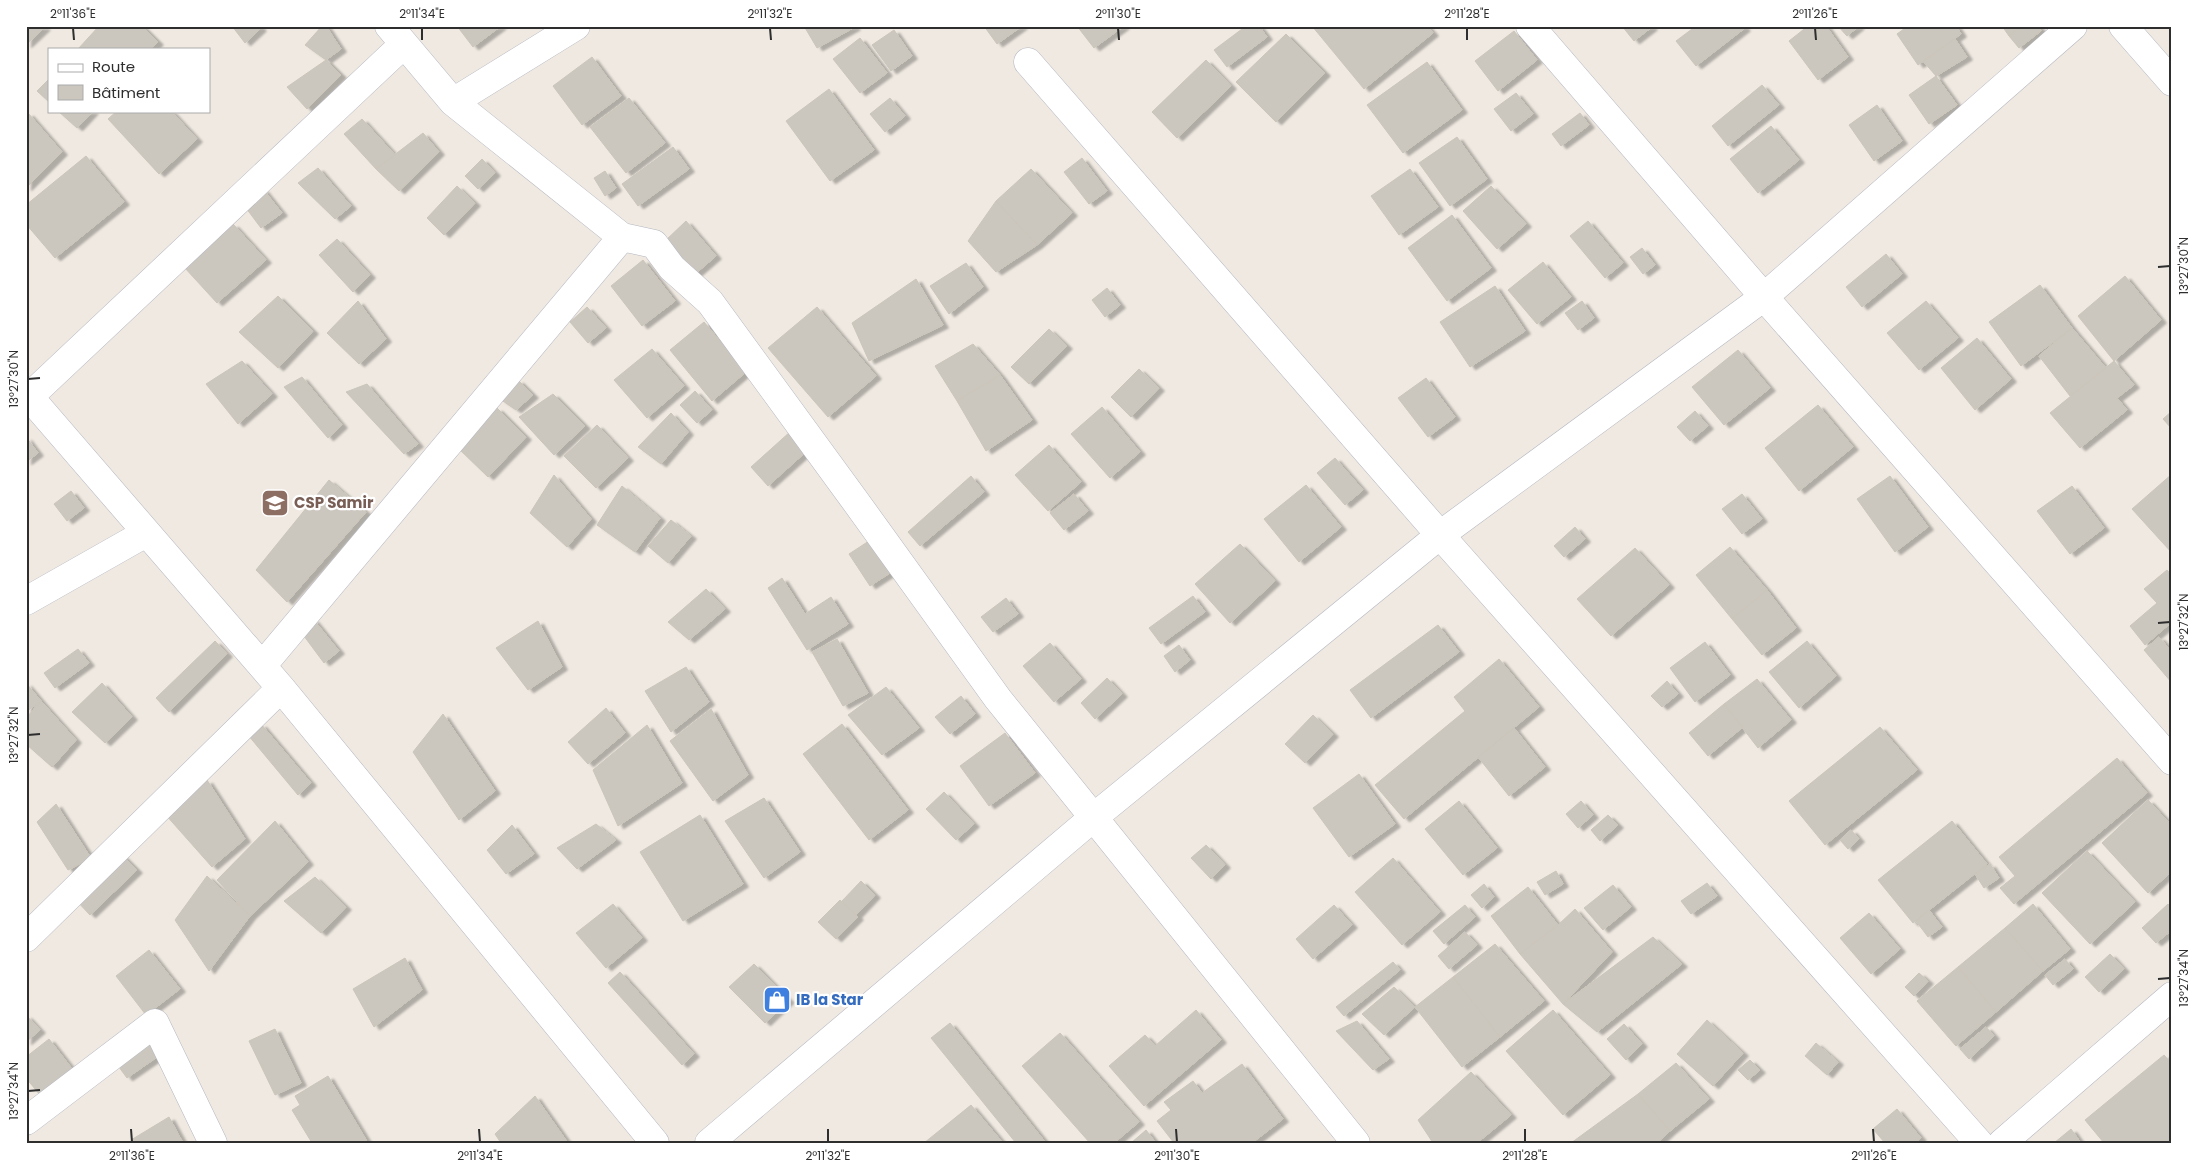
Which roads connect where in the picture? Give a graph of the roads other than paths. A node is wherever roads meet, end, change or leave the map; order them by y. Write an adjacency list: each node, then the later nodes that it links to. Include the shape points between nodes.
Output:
1 (576, 26): 8 (street)
2 (1530, 26): 10 (street)
3 (2123, 26): 7 (street)
4 (2063, 29): 10 (street)
5 (397, 35): 8 (street); 11 (street)
6 (1028, 62): 13 (street)
7 (2172, 82)
8 (453, 102): 9 (street)
9 (622, 237): 15 (street); 18 (street, via 654,244 672,268 710,302 998,699)
10 (1764, 297): 13 (street); 17 (street)
11 (28, 395): 12 (street)
12 (146, 533): 14 (street); 15 (street)
13 (1440, 535): 18 (street); 26 (street)
14 (26, 601)
15 (262, 666): 16 (street)
16 (280, 688): 19 (street); 23 (street)
17 (2172, 761)
18 (1094, 816): 24 (street); 25 (street)
19 (26, 938)
20 (2172, 996): 27 (street)
21 (26, 1121): 22 (street, via 155,1023)
22 (212, 1143)
23 (655, 1143)
24 (709, 1143)
25 (1356, 1143)
26 (1979, 1143)
27 (2002, 1143)

